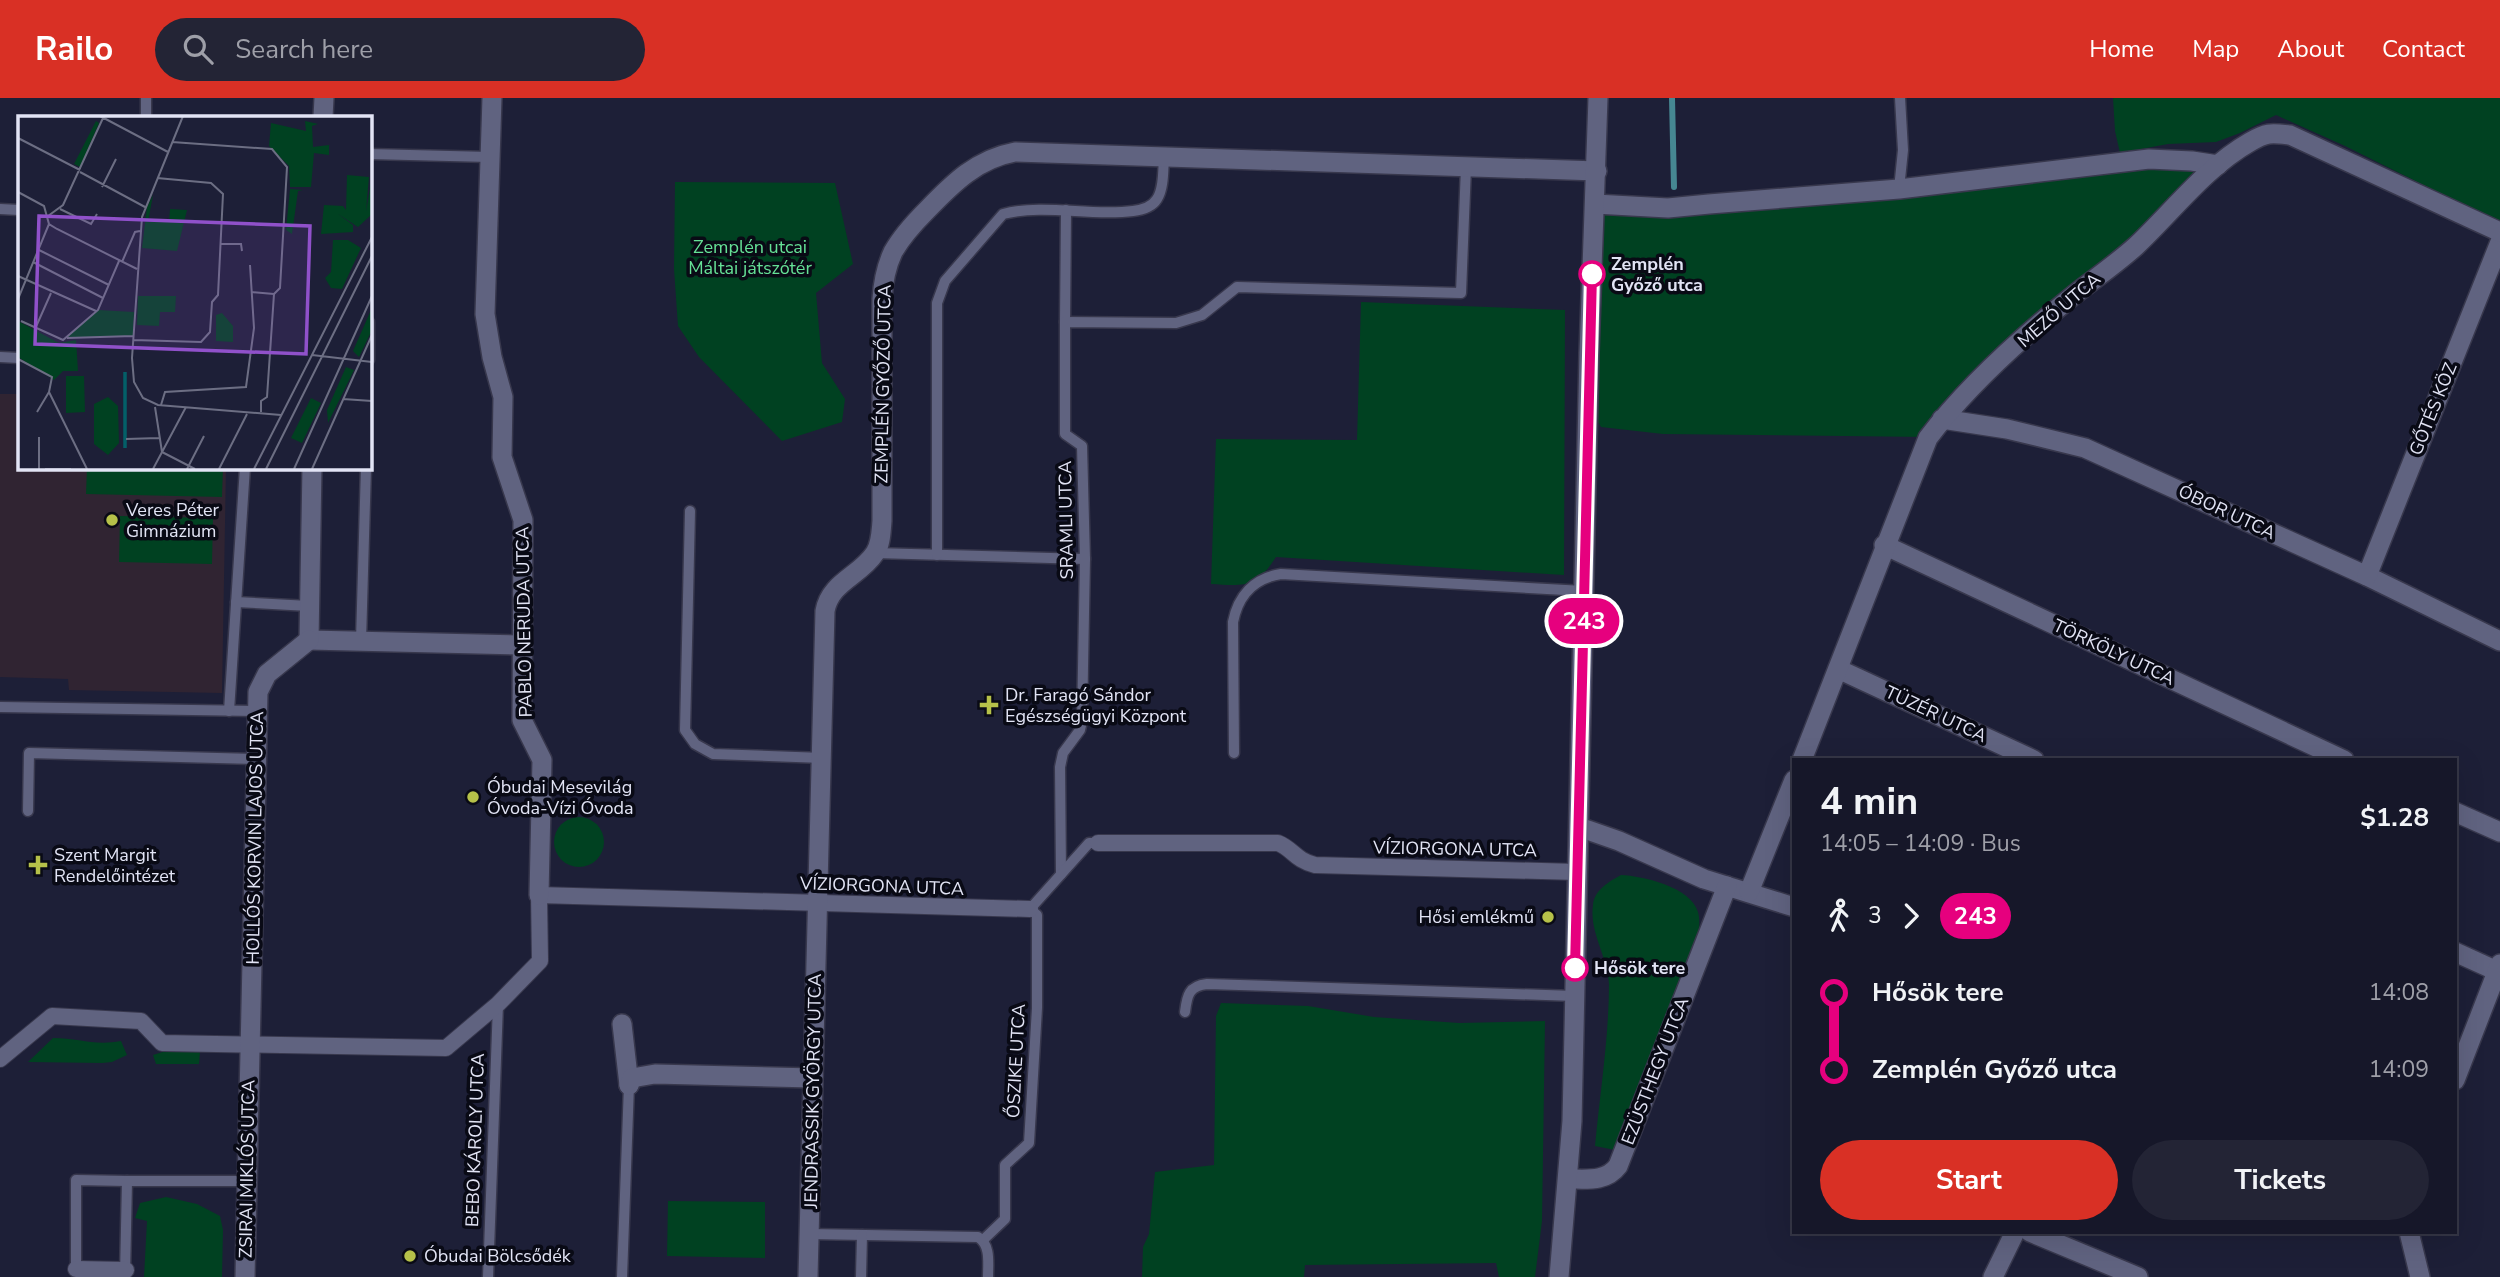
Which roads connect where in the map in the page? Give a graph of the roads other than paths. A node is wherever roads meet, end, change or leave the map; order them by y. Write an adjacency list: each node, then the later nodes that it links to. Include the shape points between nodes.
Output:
1 (146, 98): 6 (lane)
2 (324, 98): 7 (street)
3 (492, 98): 9 (street, PABLO NERUDA UTCA)
4 (1598, 98): 13 (street)
5 (1900, 98): 14 (lane, via 1903,150)
6 (146, 116)
7 (323, 116)
8 (371, 154): 9 (lane)
9 (490, 157): 40 (street, PABLO NERUDA UTCA, via 485,314 503,397 502,457 523,520)
10 (1164, 157): 12 (street, ZEMPLÉN GYŐZŐ UTCA); 18 (lane, via 1161,188 1152,205 1130,212); 30 (street, ZEMPLÉN GYŐZŐ UTCA, via 1015,152 996,156 952,183 907,231 888,265 882,299 882,521)
11 (2218, 165): 14 (street, via 2149,159); 19 (street, MEZŐ UTCA, via 2268,132 2290,135); 24 (street, MEZŐ UTCA, via 2134,248 2057,310)
12 (1466, 167): 13 (street, ZEMPLÉN GYŐZŐ UTCA); 21 (lane, via 1461,293 1237,287 1202,315 1177,323)
13 (1597, 171): 15 (street)
14 (1899, 189): 15 (street, via 1668,208)
15 (1595, 204): 34 (street)
16 (0, 209): 17 (lane)
17 (18, 210)
18 (1066, 210): 21 (lane); 31 (lane, via 1003,214 945,281 938,296)
19 (2500, 232)
20 (2500, 242): 33 (street, GŐTÉS KÖZ)
21 (1065, 322): 32 (lane, SRAMLI UTCA, via 1065,434 1082,446)
22 (0, 357): 23 (lane)
23 (18, 358)
24 (1942, 419): 29 (street, MEZŐ UTCA, via 1928,438); 33 (street, ÓBOR UTCA, via 2085,448)
25 (245, 469): 35 (lane)
26 (312, 469): 36 (street)
27 (366, 469): 38 (lane)
28 (690, 511): 46 (lane, via 685,730 695,744 713,754)
29 (1884, 545): 41 (street, MEZŐ UTCA); 49 (street, TÖRKÖLY UTCA)
30 (875, 553): 31 (lane); 46 (street, via 836,587 827,602)
31 (937, 555): 32 (lane)
32 (1085, 559): 58 (lane, SRAMLI UTCA, via 1082,721 1060,767)
33 (2367, 576): 39 (street, ÓBOR UTCA)
34 (1584, 591): 45 (lane, via 1271,575 1246,591 1235,610); 54 (street)
35 (236, 602): 36 (lane); 43 (lane)
36 (309, 606): 37 (street)
37 (309, 640): 38 (street); 44 (street, HOLLÓS KORVIN LAJOS UTCA, via 267,674 258,692)
38 (361, 641): 40 (street)
39 (2500, 641)
40 (522, 645): 61 (street, PABLO NERUDA UTCA, via 523,720 542,760)
41 (1838, 669): 47 (street, MEZŐ UTCA); 48 (street, TÜZÉR UTCA)
42 (0, 708): 43 (lane)
43 (229, 711): 44 (lane)
44 (257, 711): 50 (street, HOLLÓS KORVIN LAJOS UTCA)
45 (1234, 753)
46 (823, 758): 62 (street)
47 (1803, 758)
48 (2030, 758)
49 (2340, 758)
50 (255, 759): 52 (lane, via 29,752); 71 (street, HOLLÓS KORVIN LAJOS UTCA)
51 (1792, 785): 60 (street)
52 (28, 811)
53 (2457, 813): 55 (street)
54 (1579, 827): 57 (street); 59 (street)
55 (2500, 832)
56 (1098, 843): 57 (street, VÍZIORGONA UTCA, via 1278,843 1315,865); 58 (lane, VÍZIORGONA UTCA, via 1089,843)
57 (1577, 872): 67 (street)
58 (1061, 874): 64 (lane, VÍZIORGONA UTCA)
59 (1727, 886): 60 (street); 76 (street, EZÜSTHEGY UTCA, via 1618,1166 1605,1177)
60 (1749, 892): 63 (street)
61 (539, 895): 62 (street, VÍZIORGONA UTCA); 68 (street, via 540,961)
62 (818, 904): 64 (street, VÍZIORGONA UTCA); 74 (street, JENDRASSIK GYÖRGY UTCA)
63 (1792, 906)
64 (1030, 909): 84 (lane, ŐSZIKE UTCA, via 1037,915 1037,1008 1029,1143 1005,1165 1004,1219)
65 (2457, 953): 66 (street)
66 (2499, 967): 73 (street)
67 (1575, 996): 69 (lane, via 1207,984 1197,985 1187,995); 76 (street)
68 (498, 1004): 71 (street, via 446,1048); 88 (lane, BEBO KÁROLY UTCA)
69 (1185, 1012)
70 (622, 1024): 75 (street)
71 (250, 1053): 72 (street, via 162,1043 141,1021 52,1016); 78 (street, ZSIRAI MIKLÓS UTCA)
72 (0, 1059)
73 (2457, 1075)
74 (813, 1077): 75 (street, via 655,1074 632,1078); 79 (street, JENDRASSIK GYÖRGY UTCA)
75 (629, 1085): 89 (lane)
76 (1569, 1179): 93 (street)
77 (127, 1181): 78 (lane); 85 (lane, via 76,1180); 86 (lane)
78 (247, 1181): 87 (street, ZSIRAI MIKLÓS UTCA)
79 (809, 1234): 83 (lane); 90 (street, JENDRASSIK GYÖRGY UTCA)
80 (2014, 1234): 94 (street)
81 (2035, 1234): 95 (street)
82 (2409, 1234): 96 (street)
83 (862, 1235): 84 (lane, via 963,1235); 91 (lane)
84 (983, 1240): 92 (lane)
85 (76, 1269): 86 (street)
86 (125, 1274)
87 (244, 1277)
88 (488, 1277)
89 (622, 1277)
90 (808, 1277)
91 (861, 1277)
92 (988, 1277)
93 (1559, 1277)
94 (1993, 1277)
95 (2138, 1277)
96 (2420, 1277)

